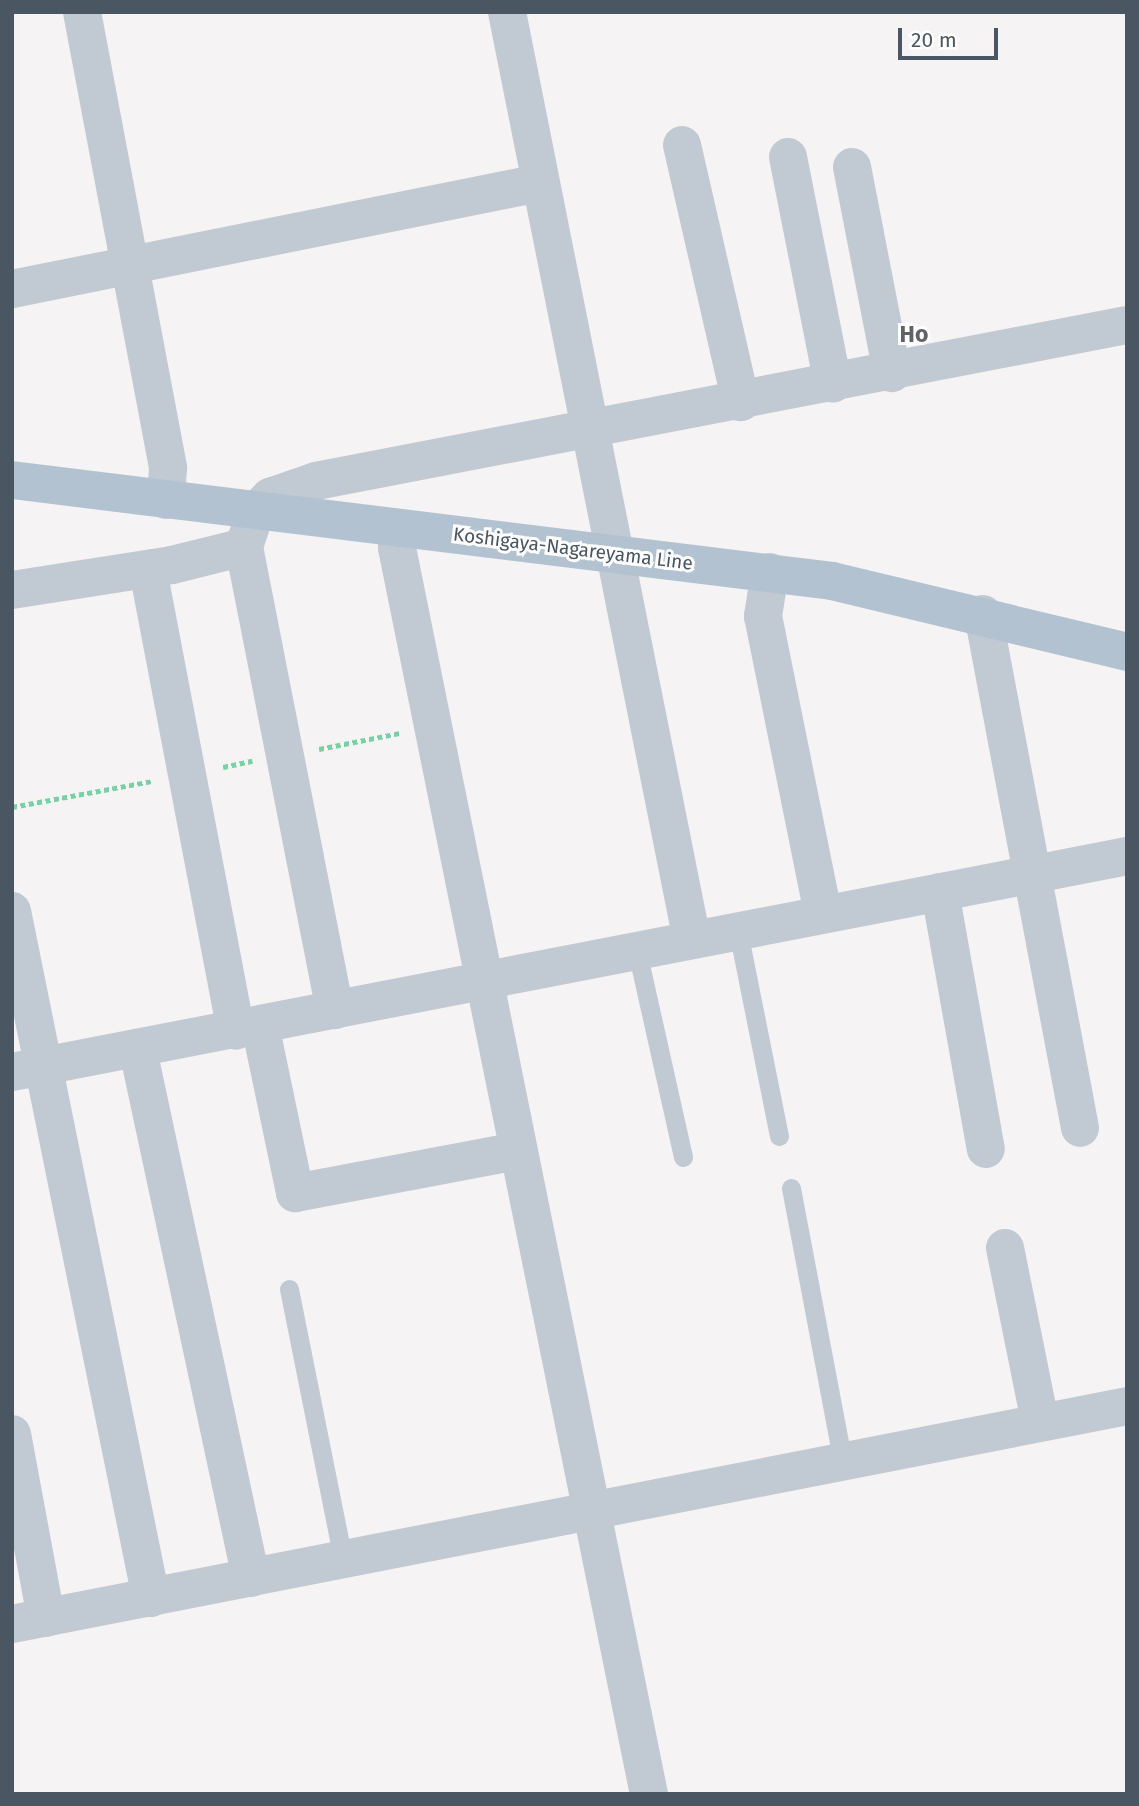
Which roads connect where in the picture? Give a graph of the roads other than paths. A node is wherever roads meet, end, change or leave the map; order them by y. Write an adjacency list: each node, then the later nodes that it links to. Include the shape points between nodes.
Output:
1 (82, 12): 7 (street)
2 (507, 12): 6 (street)
3 (682, 145): 12 (street)
4 (788, 157): 11 (street)
5 (852, 167): 10 (street)
6 (538, 183): 7 (street); 13 (street)
7 (133, 265): 8 (street); 15 (street, via 168,468)
8 (12, 289)
9 (1127, 325): 10 (street)
10 (892, 373): 11 (street)
11 (833, 384): 12 (street)
12 (741, 402): 13 (street)
13 (589, 430): 16 (street, via 316,481 270,497); 19 (street)
14 (12, 480): 15 (main road, Koshigaya-Nagareyama Line)
15 (166, 500): 16 (main road, Koshigaya-Nagareyama Line)
16 (256, 511): 17 (main road, Koshigaya-Nagareyama Line); 18 (street)
17 (400, 530): 19 (main road, Koshigaya-Nagareyama Line); 33 (street, via 397,548)
18 (244, 547): 20 (street); 34 (street)
19 (615, 553): 21 (main road, Koshigaya-Nagareyama Line); 31 (street)
20 (148, 570): 22 (street); 35 (street)
21 (770, 572): 23 (main road, Koshigaya-Nagareyama Line); 29 (street, via 763,616)
22 (12, 590)
23 (982, 614): 24 (main road, Koshigaya-Nagareyama Line); 26 (street)
24 (1127, 652)
25 (1127, 856): 26 (street)
26 (1035, 873): 27 (street); 38 (street)
27 (940, 892): 29 (street); 40 (street)
28 (12, 911): 37 (street)
29 (823, 914): 30 (street)
30 (738, 931): 31 (street); 39 (lane)
31 (692, 940): 32 (street)
32 (637, 951): 33 (street); 42 (lane)
33 (485, 981): 34 (street); 41 (street)
34 (335, 1010): 35 (street)
35 (248, 1028): 36 (street); 41 (street, via 295,1193)
36 (138, 1050): 37 (street); 52 (street)
37 (29, 1069): 53 (street)
38 (1080, 1128)
39 (779, 1136)
40 (986, 1149)
41 (518, 1151): 50 (street)
42 (683, 1157)
43 (791, 1188): 49 (lane)
44 (1005, 1248): 47 (street)
45 (289, 1289): 51 (lane)
46 (1127, 1406): 47 (street)
47 (1040, 1422): 49 (street)
48 (12, 1434): 54 (street)
49 (843, 1463): 50 (street)
50 (590, 1513): 51 (street); 55 (street)
51 (343, 1560): 52 (street)
52 (250, 1578): 53 (street)
53 (151, 1598): 54 (street)
54 (29, 1621)
55 (649, 1794)

